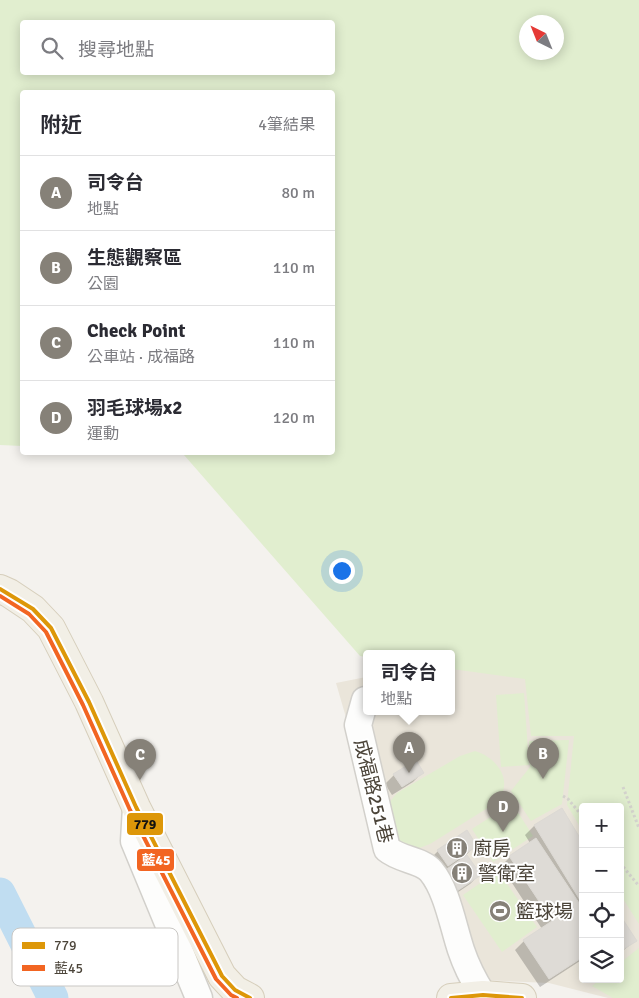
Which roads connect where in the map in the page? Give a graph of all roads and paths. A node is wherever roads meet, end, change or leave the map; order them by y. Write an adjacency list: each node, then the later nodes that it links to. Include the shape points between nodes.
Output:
1 (0, 590): 5 (main road, via 9,592 33,609 51,628 89,702)
2 (363, 707): 12 (street, 成福路251巷, via 358,725 387,849 395,856 430,869 437,879 461,952)
3 (623, 787): 7 (path)
4 (563, 796): 6 (path)
5 (136, 807): 10 (street, via 134,841); 14 (main road, via 222,976 235,990)
6 (579, 811)
7 (639, 828)
8 (624, 867): 9 (path)
9 (639, 886)
10 (170, 928)
11 (178, 947): 13 (street)
12 (483, 995): 15 (main road); 16 (main road)
13 (199, 998)
14 (250, 998)
15 (451, 998)
16 (522, 998)

